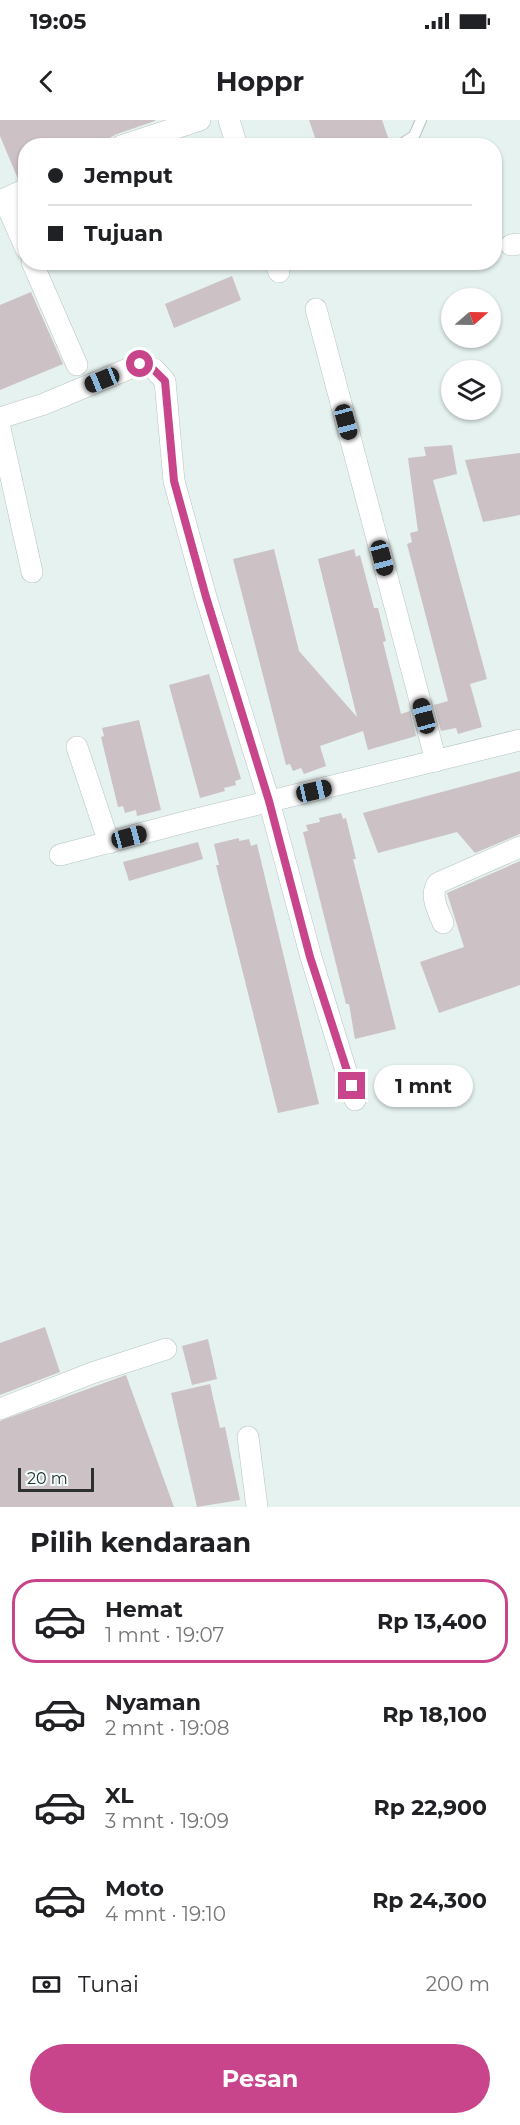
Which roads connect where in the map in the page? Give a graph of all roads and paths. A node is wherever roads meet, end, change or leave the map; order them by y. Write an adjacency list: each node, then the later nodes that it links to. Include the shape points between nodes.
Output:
1 (229, 120): 5 (street)
2 (421, 120): 6 (lane)
3 (190, 122): 4 (street)
4 (144, 138)
5 (235, 138)
6 (411, 138)
7 (18, 193): 8 (street)
8 (2, 200): 9 (street)
9 (18, 233)
10 (35, 270): 12 (street)
11 (316, 309): 18 (street)
12 (77, 365)
13 (0, 418): 19 (street, via 140,364 153,369 165,381 174,481)
14 (0, 428): 15 (street)
15 (32, 572)
16 (520, 740): 18 (street)
17 (77, 747): 20 (street)
18 (436, 761): 19 (street)
19 (269, 801): 20 (street); 24 (street, via 310,957)
20 (109, 843): 22 (street)
21 (520, 847): 23 (street, via 438,883 434,895)
22 (60, 855)
23 (442, 923)
24 (355, 1100)
25 (166, 1349): 26 (street)
26 (0, 1409)
27 (248, 1437): 28 (street)
28 (257, 1507)

